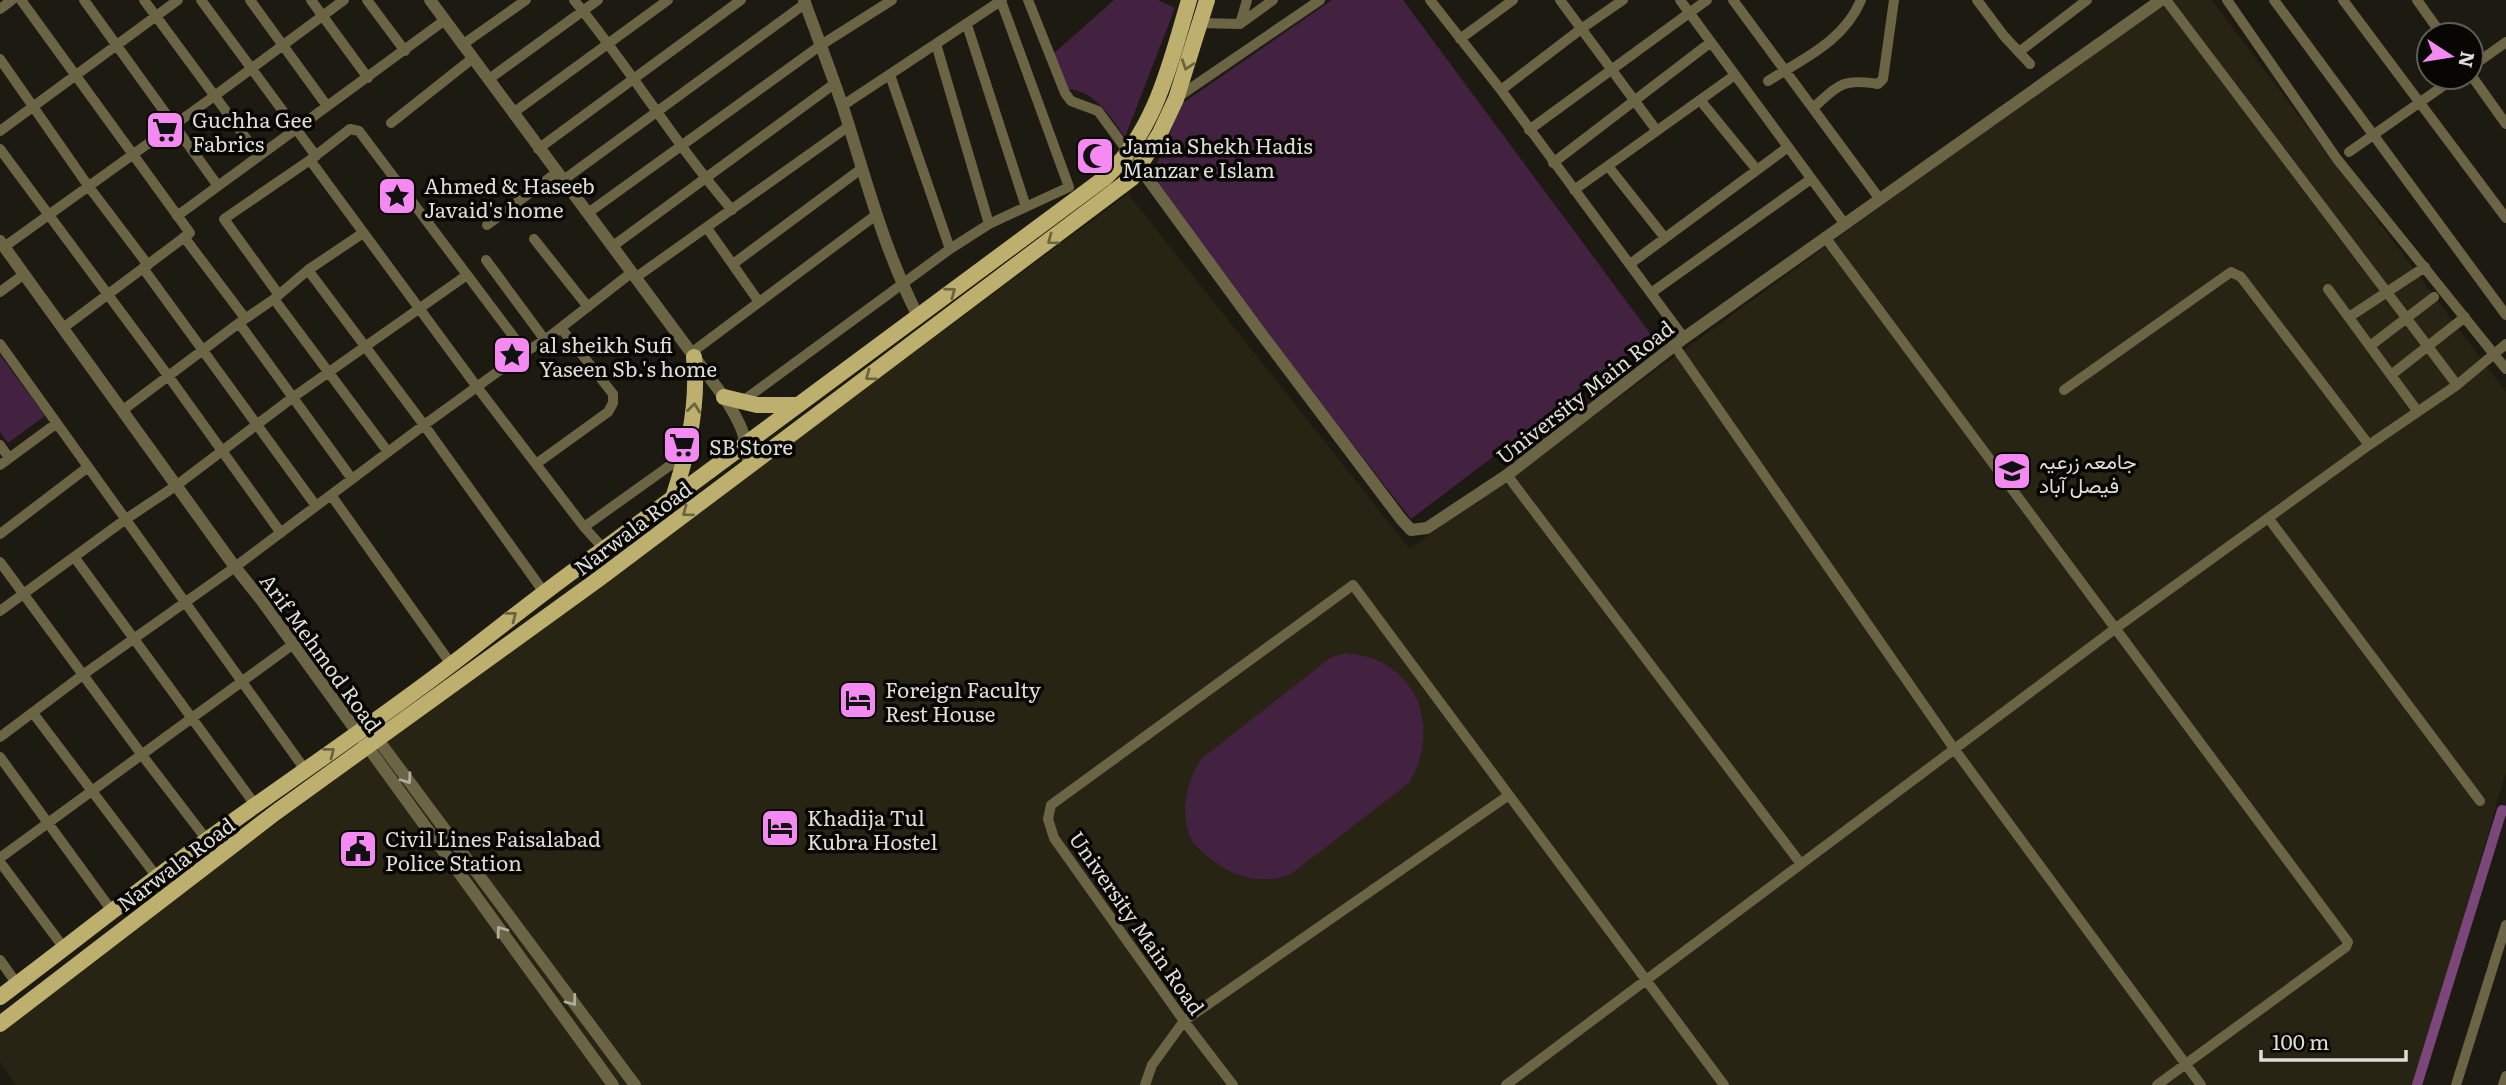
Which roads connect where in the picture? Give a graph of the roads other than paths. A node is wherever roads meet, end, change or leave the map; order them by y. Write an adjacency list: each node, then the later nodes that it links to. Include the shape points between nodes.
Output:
1 (12, 0): 43 (street)
2 (21, 0): 74 (street)
3 (84, 0): 62 (street)
4 (144, 0): 46 (street)
5 (178, 0): 46 (street)
6 (201, 0): 69 (street)
7 (250, 0): 59 (street)
8 (311, 0): 47 (street)
9 (344, 0): 47 (street)
10 (367, 0): 63 (street)
11 (526, 0): 60 (street)
12 (574, 0): 44 (street)
13 (598, 0): 44 (street)
14 (668, 0): 57 (street)
15 (741, 0): 77 (street)
16 (892, 0): 61 (street)
17 (1002, 0): 52 (street); 125 (street, via 1069,187)
18 (1028, 0): 109 (street, via 1065,93 1071,101 1098,111)
19 (1189, 0): 92 (main road, Narwala Road)
20 (1207, 0): 50 (main road, Narwala Road)
21 (1247, 0): 51 (street)
22 (1273, 0): 51 (street)
23 (1320, 0): 84 (street)
24 (1430, 0): 54 (street)
25 (1513, 0): 54 (street)
26 (1560, 0): 53 (street)
27 (1623, 0): 53 (street)
28 (1680, 0): 45 (street)
29 (1707, 0): 45 (street)
30 (1733, 0): 71 (street)
31 (1861, 0): 71 (street, via 1846,27 1832,40)
32 (1894, 0): 91 (street, via 1883,79 1878,84 1842,83)
33 (1977, 0): 64 (street)
34 (2087, 0): 64 (street)
35 (2161, 0): 124 (street, University Main Road)
36 (2166, 0): 156 (street)
37 (2227, 0): 148 (street, via 2337,159)
38 (2274, 0): 103 (street)
39 (2343, 0): 87 (street)
40 (2417, 0): 49 (street)
41 (436, 2): 48 (street)
42 (805, 2): 61 (street); 93 (street)
43 (0, 9)
44 (583, 11): 57 (street); 76 (street)
45 (1689, 13): 55 (street); 70 (street)
46 (156, 16): 62 (street); 83 (street)
47 (323, 16): 59 (street); 75 (street)
48 (444, 20): 60 (street); 63 (street)
49 (2432, 21)
50 (1200, 23): 51 (street); 84 (main road, Narwala Road, one-way to 84)
51 (1240, 23)
52 (967, 24): 58 (street); 125 (street)
53 (1581, 29): 70 (street); 80 (street)
54 (1460, 38): 80 (street)
55 (1711, 42): 73 (street); 86 (street)
56 (2506, 42): 65 (street)
57 (607, 44): 77 (street); 94 (street)
58 (936, 44): 72 (street); 133 (street)
59 (282, 45): 69 (street); 88 (street)
60 (462, 45): 66 (street)
61 (821, 45): 79 (street); 104 (street)
62 (116, 46): 74 (street); 97 (street)
63 (405, 51): 75 (street)
64 (2019, 52): 68 (street)
65 (2485, 57)
66 (473, 58): 76 (street); 96 (street)
67 (0, 59): 90 (street)
68 (2030, 64)
69 (250, 68): 83 (street); 99 (street)
70 (1611, 68): 86 (street); 100 (street)
71 (1785, 70): 78 (street); 91 (street)
72 (890, 75): 89 (street); 143 (street)
73 (1735, 75): 85 (street); 105 (street)
74 (75, 76): 90 (street); 110 (street)
75 (368, 78): 88 (street)
76 (489, 79): 94 (street)
77 (632, 79): 93 (street); 107 (street)
78 (1768, 81)
79 (834, 85): 89 (street); 120 (street)
80 (1501, 90): 100 (street)
81 (2437, 91): 87 (street)
82 (2483, 91): 95 (street)
83 (214, 97): 97 (street); 111 (street)
84 (1176, 99): 92 (street); 115 (main road, Narwala Road)
85 (1700, 100): 102 (street); 117 (street)
86 (1635, 101): 102 (street); 113 (street)
87 (2420, 103): 103 (street); 131 (street)
88 (327, 106): 99 (street)
89 (842, 106): 98 (street)
90 (33, 107): 101 (street); 122 (street)
91 (1812, 108): 124 (street)
92 (1153, 109): 109 (main road, Narwala Road)
93 (658, 111): 104 (street); 118 (street)
94 (513, 113): 107 (street)
95 (2505, 120)
96 (391, 123)
97 (174, 125): 110 (street); 121 (street)
98 (849, 126): 116 (street); 126 (street)
99 (296, 130): 111 (street); 112 (street)
100 (1529, 130): 113 (street)
101 (0, 131)
102 (1657, 131): 114 (street)
103 (2374, 135): 108 (street); 164 (street)
104 (681, 145): 120 (street); 127 (street)
105 (1788, 147): 117 (street); 119 (street)
106 (0, 149): 128 (street)
107 (538, 149): 118 (street)
108 (2349, 152)
109 (1129, 153): 115 (street, University Main Road); 165 (main road, Narwala Road, one-way to 109, via 1097,184)
110 (132, 156): 122 (street); 130 (street)
111 (259, 156): 121 (street)
112 (313, 158): 136 (street); 151 (street, via 350,129 359,131); 159 (street, via 224,219)
113 (1553, 163): 123 (street)
114 (1608, 166): 123 (street); 140 (street)
115 (1139, 168): 207 (main road, Narwala Road, one-way to 207, via 1132,178); 208 (street, University Main Road, via 1411,530 1427,528)
116 (861, 169): 129 (street); 145 (street)
117 (1757, 170): 140 (street)
118 (559, 177): 127 (street); 134 (street)
119 (1811, 179): 132 (street); 157 (street)
120 (706, 180): 126 (street); 142 (street)
121 (218, 186): 130 (street)
122 (89, 187): 128 (street); 147 (street)
123 (1574, 190): 146 (street)
124 (1879, 198): 132 (street, University Main Road)
125 (1026, 207): 133 (street)
126 (732, 210): 135 (street)
127 (588, 213): 142 (street)
128 (49, 215): 141 (street); 158 (street)
129 (876, 215): 153 (street); 161 (street)
130 (177, 216): 137 (street, via 190,233)
131 (2506, 218)
132 (1844, 223): 138 (street, University Main Road)
133 (989, 224): 143 (street)
134 (487, 225)
135 (707, 228): 145 (street); 152 (street)
136 (363, 233): 149 (street); 163 (street)
137 (184, 237): 147 (street); 169 (street)
138 (1825, 237): 173 (street, University Main Road); 227 (street)
139 (534, 239): 162 (street)
140 (1665, 239): 146 (street)
141 (2, 244): 150 (street, Arif Mehmod Road)
142 (613, 246): 152 (street)
143 (950, 248): 153 (street)
144 (486, 260): 172 (street)
145 (733, 264): 161 (street)
146 (1630, 264): 157 (street)
147 (146, 267): 158 (street); 179 (street)
148 (2425, 267): 156 (street); 167 (street)
149 (308, 270): 159 (street); 178 (street)
150 (23, 275): 155 (street); 170 (street, Arif Mehmod Road)
151 (467, 275): 163 (street); 180 (street)
152 (633, 275): 162 (street); 182 (street)
153 (902, 286): 165 (street); 191 (street)
154 (2328, 289): 166 (street)
155 (0, 292)
156 (2387, 292): 166 (street); 168 (street)
157 (1651, 293): 173 (street)
158 (108, 296): 170 (street); 186 (street)
159 (277, 297): 169 (street); 184 (street)
160 (2434, 297): 168 (street)
161 (759, 302): 182 (street)
162 (588, 307): 171 (street)
163 (419, 309): 178 (street); 188 (street)
164 (2506, 315)
165 (918, 316): 192 (main road, Narwala Road)
166 (2349, 317): 176 (street)
167 (2465, 317): 177 (street); 181 (street)
168 (2407, 318): 176 (street); 177 (street)
169 (242, 321): 179 (street); 190 (street)
170 (63, 328): 193 (street, Arif Mehmod Road)
171 (561, 328): 172 (street); 205 (street, via 613,394 613,403 608,412)
172 (545, 340): 180 (street)
173 (1679, 341): 208 (street, University Main Road); 238 (street)
174 (0, 344): 195 (street)
175 (2506, 344): 181 (street)
176 (2370, 346): 185 (street)
177 (2428, 346): 185 (street); 187 (street)
178 (365, 348): 184 (street); 197 (street)
179 (204, 350): 186 (street); 196 (street)
180 (525, 352): 188 (street)
181 (2494, 354): 183 (street); 187 (street)
182 (692, 355): 191 (street); 203 (main road, one-way to 182, via 696,380)
183 (2506, 369)
184 (328, 373): 190 (street); 202 (street)
185 (2391, 375): 194 (street)
186 (169, 377): 193 (street); 201 (street)
187 (2457, 385): 194 (street)
188 (478, 387): 197 (street); 205 (street)
189 (2064, 390): 200 (street, via 2231,271 2241,277)
190 (292, 398): 196 (street); 209 (street)
191 (732, 403): 192 (main road); 198 (street)
192 (798, 405): 198 (main road, Narwala Road)
193 (123, 410): 210 (street, Arif Mehmod Road)
194 (2418, 412): 200 (street)
195 (57, 423): 204 (street); 206 (street)
196 (257, 425): 201 (street); 213 (street)
197 (424, 425): 202 (street); 223 (street)
198 (746, 442): 207 (street); 212 (main road, Narwala Road)
199 (0, 445): 204 (street)
200 (2370, 445): 215 (street)
201 (223, 452): 210 (street); 217 (street)
202 (388, 452): 209 (street)
203 (686, 454): 212 (main road); 216 (street)
204 (5, 461)
205 (536, 464): 216 (street)
206 (88, 467): 214 (street); 218 (street)
207 (748, 467): 237 (main road, Narwala Road, one-way to 237)
208 (1507, 475): 251 (street)
209 (352, 479): 211 (street)
210 (177, 485): 214 (street); 222 (street, Arif Mehmod Road)
211 (331, 495): 213 (street); 230 (street)
212 (673, 498): 219 (main road, Narwala Road)
213 (316, 506): 217 (street)
214 (126, 519): 220 (street); 225 (street)
215 (2269, 519): 227 (street); 244 (street)
216 (584, 527): 219 (street)
217 (281, 533): 222 (street)
218 (0, 534)
219 (604, 549): 223 (main road, Narwala Road)
220 (75, 558): 224 (street); 228 (street)
221 (0, 562): 224 (street)
222 (235, 567): 225 (street); 229 (street, Arif Mehmod Road)
223 (543, 591): 230 (main road, Narwala Road, one-way to 223)
224 (24, 594): 226 (street); 231 (street)
225 (186, 603): 228 (street); 232 (street)
226 (0, 611)
227 (2116, 628): 238 (street); 264 (street, via 2348,942)
228 (136, 639): 231 (street); 234 (street)
229 (292, 645): 232 (street); 235 (street, Arif Mehmod Road)
230 (451, 664): 235 (main road, Narwala Road)
231 (84, 674): 233 (street); 239 (street)
232 (241, 681): 234 (street); 241 (street)
233 (33, 713): 236 (street); 242 (street)
234 (191, 718): 239 (street); 245 (street)
235 (362, 728): 237 (street, Arif Mehmod Road); 241 (main road, Narwala Road, one-way to 235)
236 (0, 737)
237 (373, 743): 248 (street, one-way to 248); 249 (street, Arif Mehmod Road); 263 (main road, Narwala Road)
238 (1955, 750): 251 (street); 264 (street)
239 (142, 755): 242 (street); 247 (street)
240 (0, 757): 246 (street)
241 (306, 771): 245 (main road, Narwala Road)
242 (90, 791): 246 (street); 252 (street)
243 (1509, 795): 258 (street); 262 (street); 262 (street, University Main Road, via 1353,585 1051,805 1048,819 1054,838)
244 (2480, 801)
245 (256, 806): 247 (main road, Narwala Road)
246 (48, 821): 250 (street); 253 (street)
247 (207, 840): 252 (main road, Narwala Road)
248 (455, 843): 249 (street); 257 (street)
249 (443, 851): 259 (street, Arif Mehmod Road, one-way to 249)
250 (0, 860): 255 (street)
251 (1801, 864): 258 (street)
252 (157, 877): 253 (main road, Narwala Road)
253 (112, 911): 255 (main road, Narwala Road)
254 (2506, 925): 268 (street)
255 (64, 948): 260 (main road, Narwala Road)
256 (0, 960): 260 (street)
257 (550, 971): 259 (street); 265 (street, one-way to 265)
258 (1647, 979): 272 (street); 273 (street)
259 (537, 980): 267 (street, Arif Mehmod Road)
260 (18, 984): 261 (main road, Narwala Road)
261 (0, 997)
262 (1184, 1021): 270 (street, via 1152,1065); 271 (street, University Main Road)
263 (0, 1024)
264 (2185, 1064): 274 (street); 275 (street)
265 (620, 1065): 267 (street); 269 (street)
266 (2506, 1076): 276 (street)
267 (610, 1080)
268 (2460, 1084)
269 (635, 1085)
270 (1145, 1085)
271 (1233, 1085)
272 (1506, 1085)
273 (1724, 1085)
274 (2157, 1085)
275 (2201, 1085)
276 (2504, 1085)

